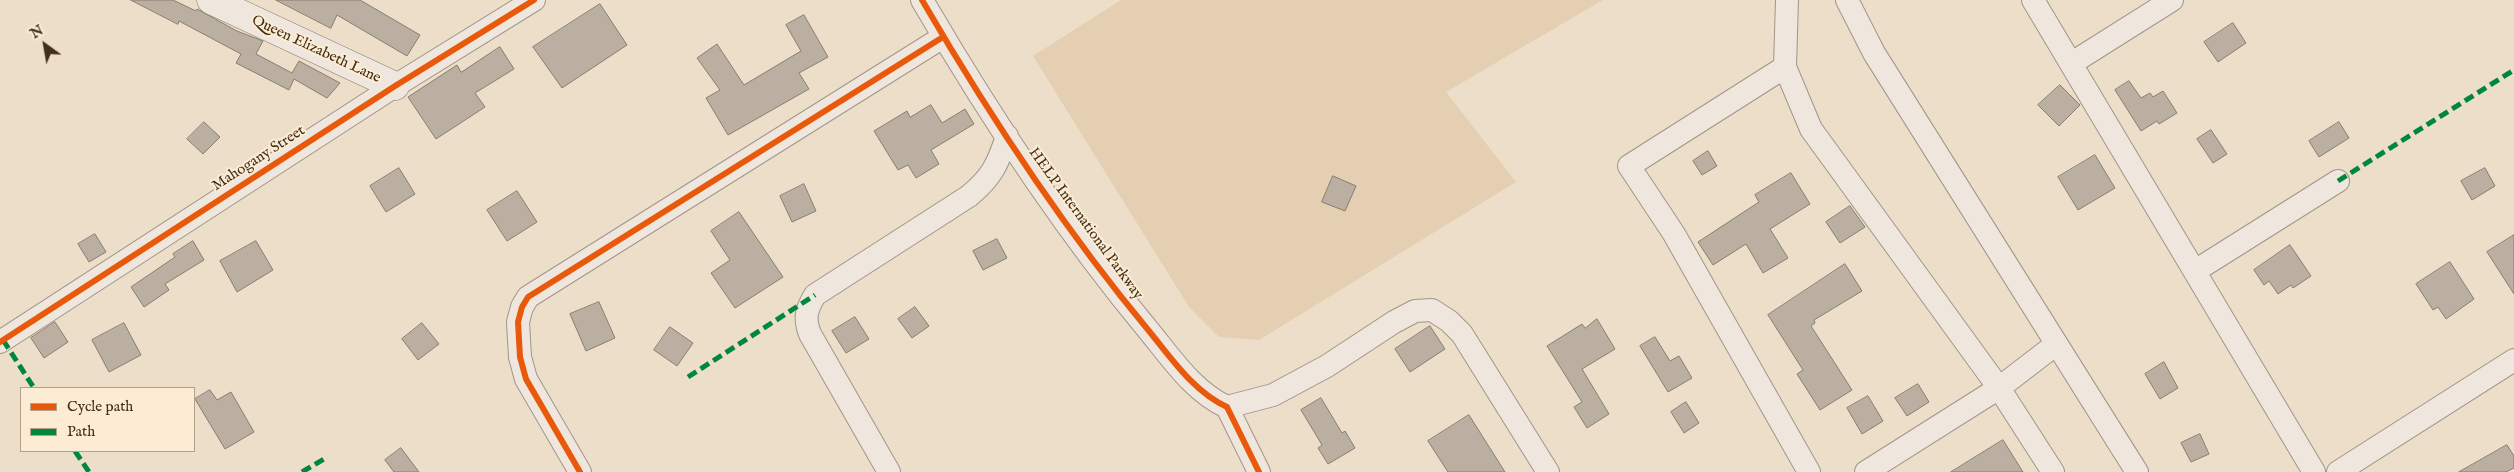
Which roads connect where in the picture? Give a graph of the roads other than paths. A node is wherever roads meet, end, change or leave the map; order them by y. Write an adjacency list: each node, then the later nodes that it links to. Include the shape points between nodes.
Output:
1 (211, 0): 11 (street, Queen Elizabeth Lane)
2 (534, 0): 11 (street, Mahogany Street)
3 (922, 0): 8 (street, HELP International Parkway)
4 (1787, 0): 10 (street)
5 (1847, 0): 16 (street, via 1874,53)
6 (2033, 0): 9 (street)
7 (2172, 0): 9 (street)
8 (944, 37): 12 (street, HELP International Parkway); 20 (street, via 528,297 518,322 520,357 526,379)
9 (2072, 64): 14 (street)
10 (1785, 67): 18 (street, via 1811,129); 24 (street, via 1629,166 1674,234)
11 (395, 86): 15 (street, Mahogany Street)
12 (1007, 136): 19 (street, HELP International Parkway, via 1105,279 1188,377 1211,400); 21 (street, via 994,172 984,184 815,295 806,310 810,334)
13 (2338, 182): 14 (street)
14 (2195, 272): 28 (street)
15 (0, 342)
16 (2055, 345): 18 (street); 27 (street)
17 (2514, 360): 29 (street)
18 (1999, 388): 25 (street); 26 (street)
19 (1227, 407): 22 (street); 23 (street, via 1273,395 1328,366 1394,322 1415,311 1432,310 1462,334)
20 (580, 472)
21 (889, 472)
22 (1258, 472)
23 (1548, 472)
24 (1809, 472)
25 (1866, 472)
26 (2053, 472)
27 (2137, 472)
28 (2314, 472)
29 (2338, 472)

